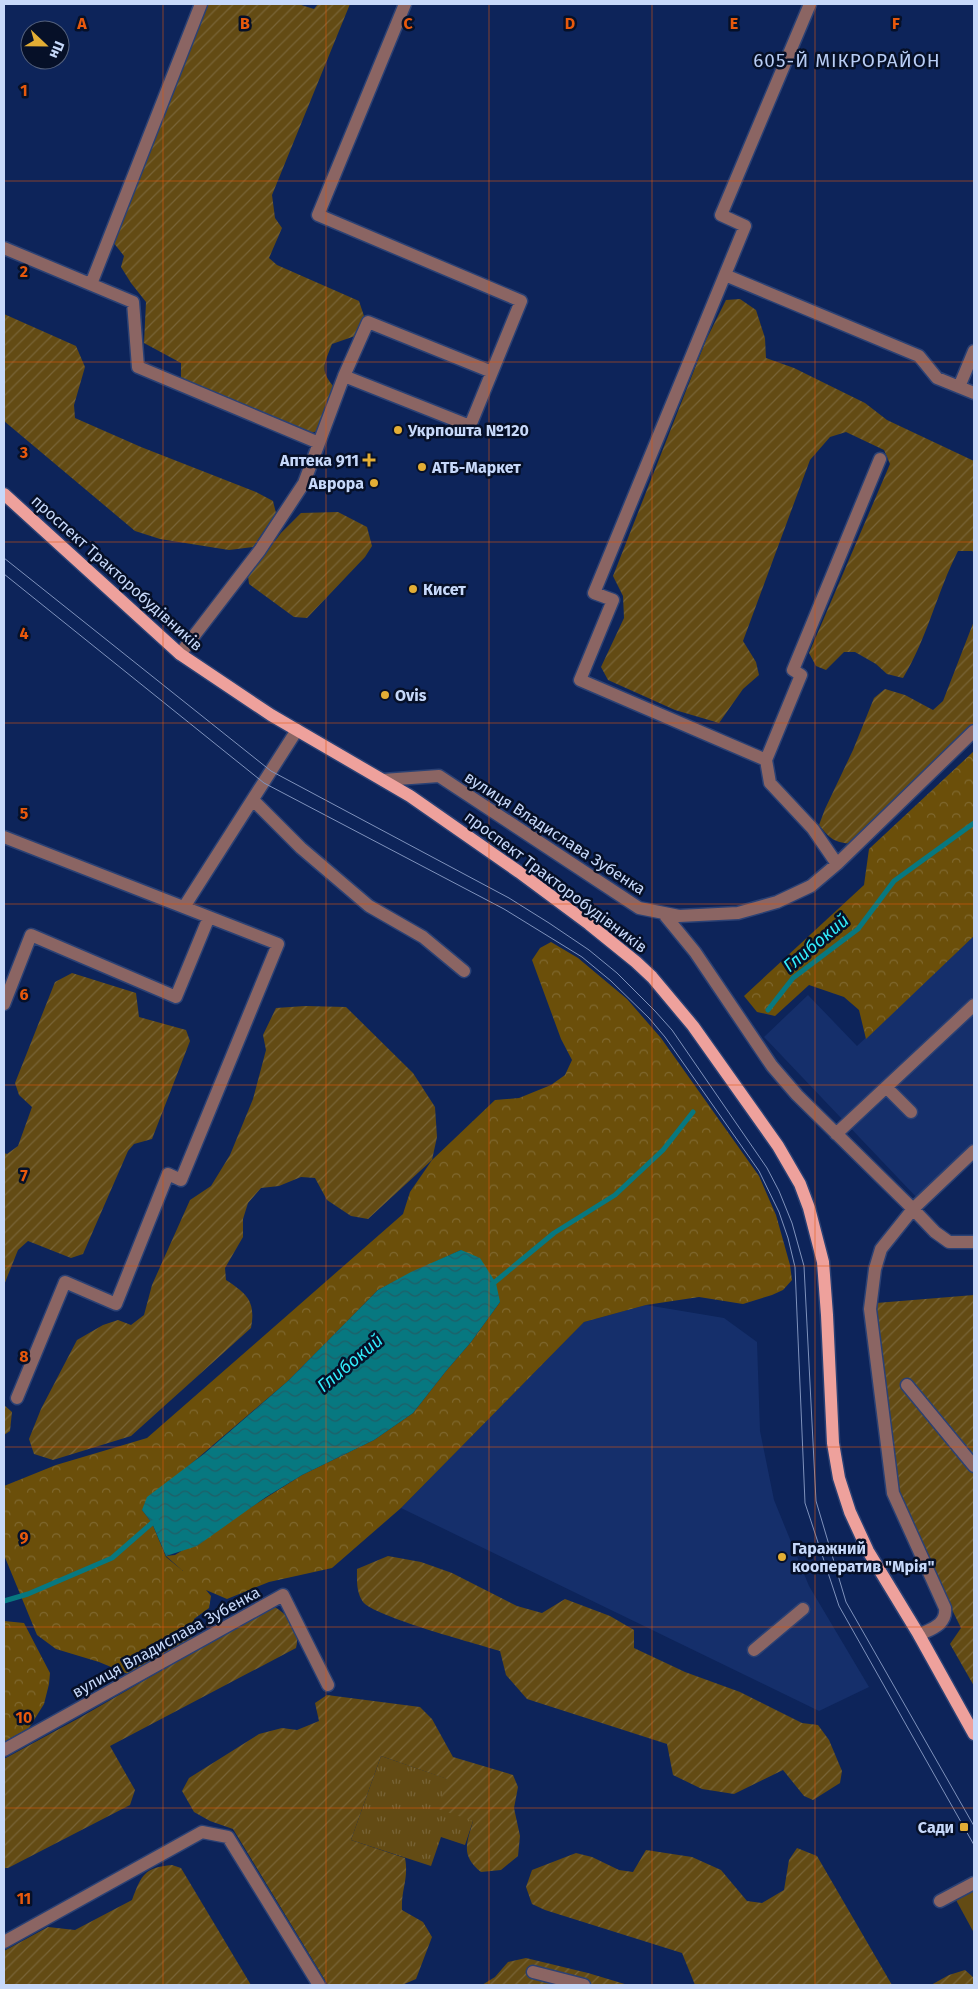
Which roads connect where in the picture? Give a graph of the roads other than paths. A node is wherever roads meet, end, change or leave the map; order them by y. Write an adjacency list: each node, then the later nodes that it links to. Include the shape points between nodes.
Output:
1 (201, 4): 6 (street)
2 (405, 4): 8 (street, via 318,215 521,301)
3 (810, 4): 5 (street, via 721,215 746,226)
4 (4, 248): 6 (street)
5 (725, 275): 10 (street, via 919,356 937,378); 18 (street, via 594,593 613,600 580,680)
6 (91, 284): 12 (street, via 133,302 138,367)
7 (974, 351): 10 (street)
8 (492, 372): 9 (street, via 368,322); 9 (street, via 470,426)
9 (344, 376): 12 (street)
10 (959, 387): 11 (street)
11 (974, 393)
12 (320, 444): 15 (street, via 304,483 260,550)
13 (880, 458): 18 (street, via 792,670 801,675)
14 (4, 494): 15 (main road, проспект Тракторобудівників)
15 (180, 654): 16 (main road, проспект Тракторобудівників)
16 (297, 730): 19 (main road, проспект Тракторобудівників); 20 (street)
17 (974, 731): 22 (street, вулиця Владислава Зубенка)
18 (766, 760): 22 (street, via 770,783 813,830)
19 (384, 780): 24 (street, вулиця Владислава Зубенка, via 439,776 639,908); 39 (main road, проспект Тракторобудівників, via 452,824 615,943 652,977 694,1026 778,1146 800,1184 823,1262 833,1443 839,1478 868,1551)
20 (253, 800): 23 (street); 26 (street, via 301,848 369,906 423,937)
21 (4, 837): 23 (street)
22 (837, 864): 24 (street, вулиця Владислава Зубенка, via 812,886 777,902 738,913 679,916)
23 (184, 907): 25 (street)
24 (663, 913): 31 (street, via 695,952 772,1066)
25 (209, 918): 27 (street, via 176,997 31,935); 36 (street, via 278,944 181,1180 168,1174 116,1304 65,1282)
26 (464, 971)
27 (4, 1004)
28 (974, 1005): 29 (street)
29 (886, 1087): 30 (street); 31 (street)
30 (911, 1112)
31 (836, 1134): 33 (street)
32 (974, 1151): 33 (street)
33 (913, 1209): 34 (street, via 949,1242); 39 (street, via 881,1249 870,1308 893,1494 945,1608 944,1621)
34 (974, 1242)
35 (907, 1385): 37 (street)
36 (17, 1398)
37 (974, 1466)
38 (803, 1609): 40 (street)
39 (919, 1635): 42 (main road, проспект Тракторобудівників)
40 (754, 1650)
41 (328, 1685): 43 (street, вулиця Владислава Зубенка, via 283,1595)
42 (974, 1734)
43 (4, 1750)
44 (974, 1883): 45 (street)
45 (940, 1901)
46 (4, 1942): 48 (street, via 202,1832 228,1836)
47 (533, 1972): 49 (street)
48 (319, 1985)
49 (584, 1985)

